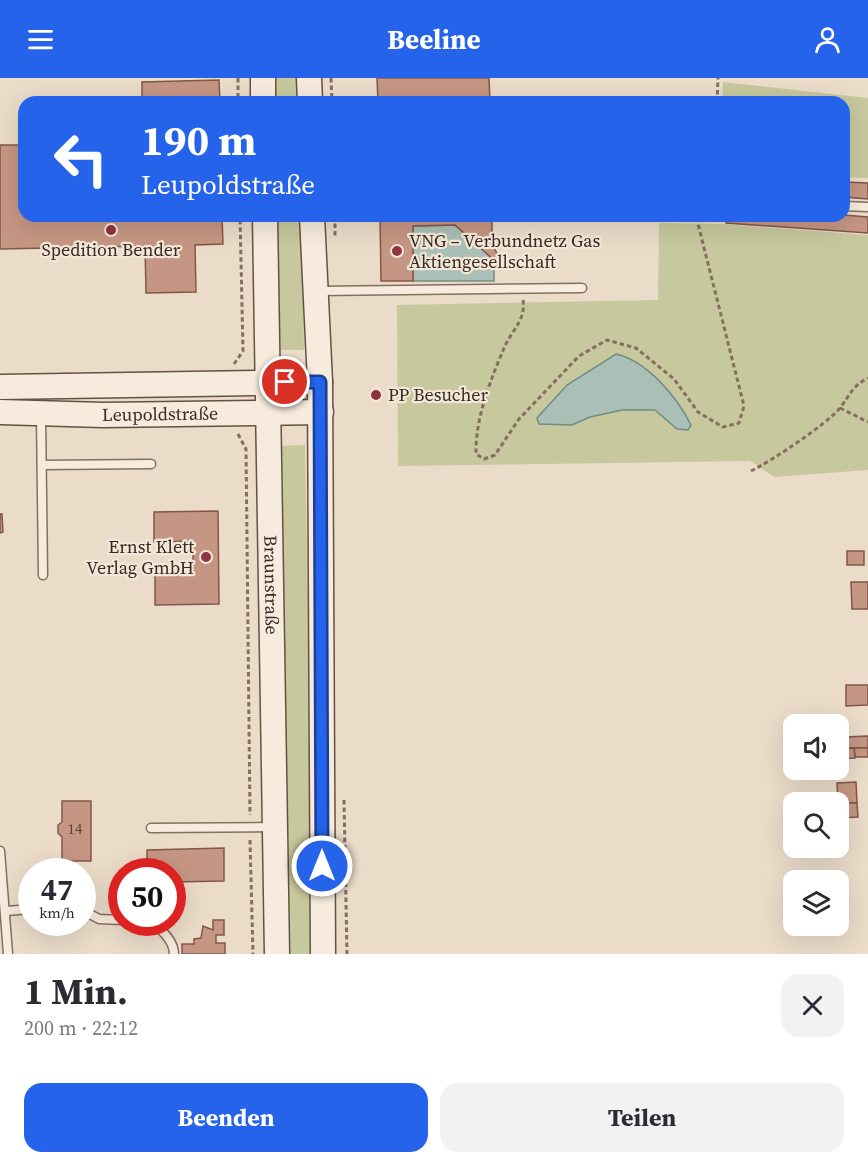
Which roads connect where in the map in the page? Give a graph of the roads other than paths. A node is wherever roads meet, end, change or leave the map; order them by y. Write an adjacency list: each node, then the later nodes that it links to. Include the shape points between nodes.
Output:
1 (263, 78): 3 (main road)
2 (309, 78): 4 (main road)
3 (263, 96)
4 (310, 96)
5 (850, 206): 6 (lane)
6 (868, 207)
7 (265, 222): 11 (main road, Braunstraße)
8 (312, 222): 10 (main road)
9 (582, 288): 10 (lane)
10 (315, 291): 12 (main road)
11 (268, 382): 12 (main road, Leupoldstraße); 13 (main road, Leupoldstraße); 15 (main road, Braunstraße)
12 (320, 382): 16 (main road)
13 (0, 387)
14 (0, 412): 17 (main road, Leupoldstraße)
15 (269, 412): 16 (main road, Leupoldstraße); 17 (main road, Leupoldstraße); 21 (main road, Braunstraße)
16 (321, 412): 30 (main road)
17 (41, 414): 19 (lane)
18 (151, 464): 19 (lane)
19 (42, 465): 20 (lane)
20 (43, 574)
21 (276, 826): 22 (lane); 29 (main road, Braunstraße)
22 (151, 828)
23 (0, 851): 25 (lane)
24 (18, 910): 25 (lane)
25 (6, 911): 27 (lane)
26 (166, 936): 28 (lane)
27 (8, 954)
28 (174, 954)
29 (277, 954)
30 (323, 954)

